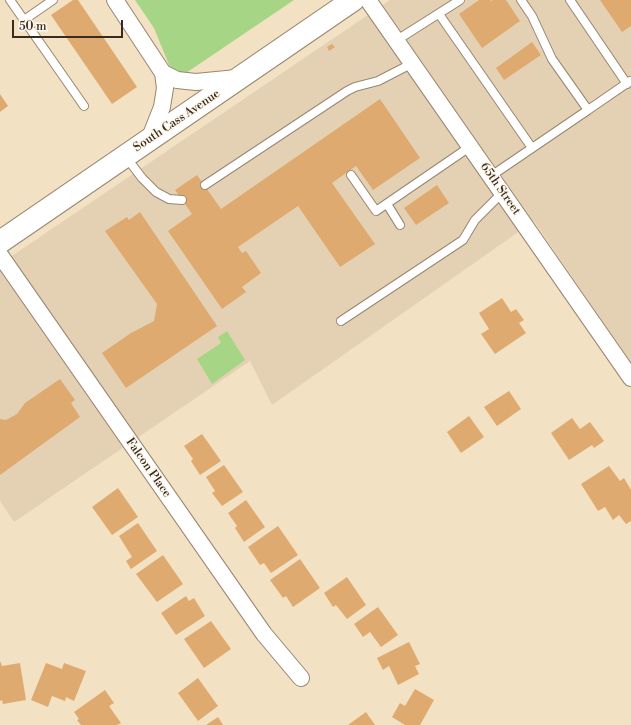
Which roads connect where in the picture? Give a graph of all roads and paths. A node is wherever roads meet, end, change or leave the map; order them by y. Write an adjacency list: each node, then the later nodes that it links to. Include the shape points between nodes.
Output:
1 (10, 0): 10 (lane)
2 (53, 0): 10 (lane)
3 (115, 0): 13 (street)
4 (353, 0): 14 (main road, South Cass Avenue)
5 (368, 0): 11 (street, 65th Street)
6 (460, 0): 9 (lane)
7 (521, 0): 17 (lane, via 532,16 552,59)
8 (570, 0): 15 (lane)
9 (439, 14): 11 (lane); 20 (lane)
10 (24, 20): 16 (lane)
11 (397, 40): 12 (street, 65th Street)
12 (413, 63): 19 (street, 65th Street); 24 (lane, via 378,81 347,91)
13 (163, 73): 14 (street, via 177,80 196,82); 18 (street, via 165,88 162,107)
14 (239, 78): 18 (main road, South Cass Avenue)
15 (629, 82): 17 (lane)
16 (84, 106)
17 (588, 110): 20 (lane)
18 (149, 140): 21 (main road, South Cass Avenue)
19 (471, 146): 23 (street, 65th Street); 27 (lane)
20 (532, 148): 23 (lane)
21 (125, 156): 26 (lane, via 156,192 170,199); 29 (main road, South Cass Avenue)
22 (351, 175): 27 (lane, via 376,211)
23 (491, 176): 25 (street, 65th Street)
24 (205, 186)
25 (502, 193): 31 (lane, via 475,220 463,240); 32 (street, 65th Street)
26 (182, 200)
27 (386, 204): 28 (lane)
28 (400, 225)
29 (0, 242)
30 (0, 254): 33 (street, Falcon Place, via 264,634)
31 (341, 321)
32 (631, 378)
33 (301, 678)

